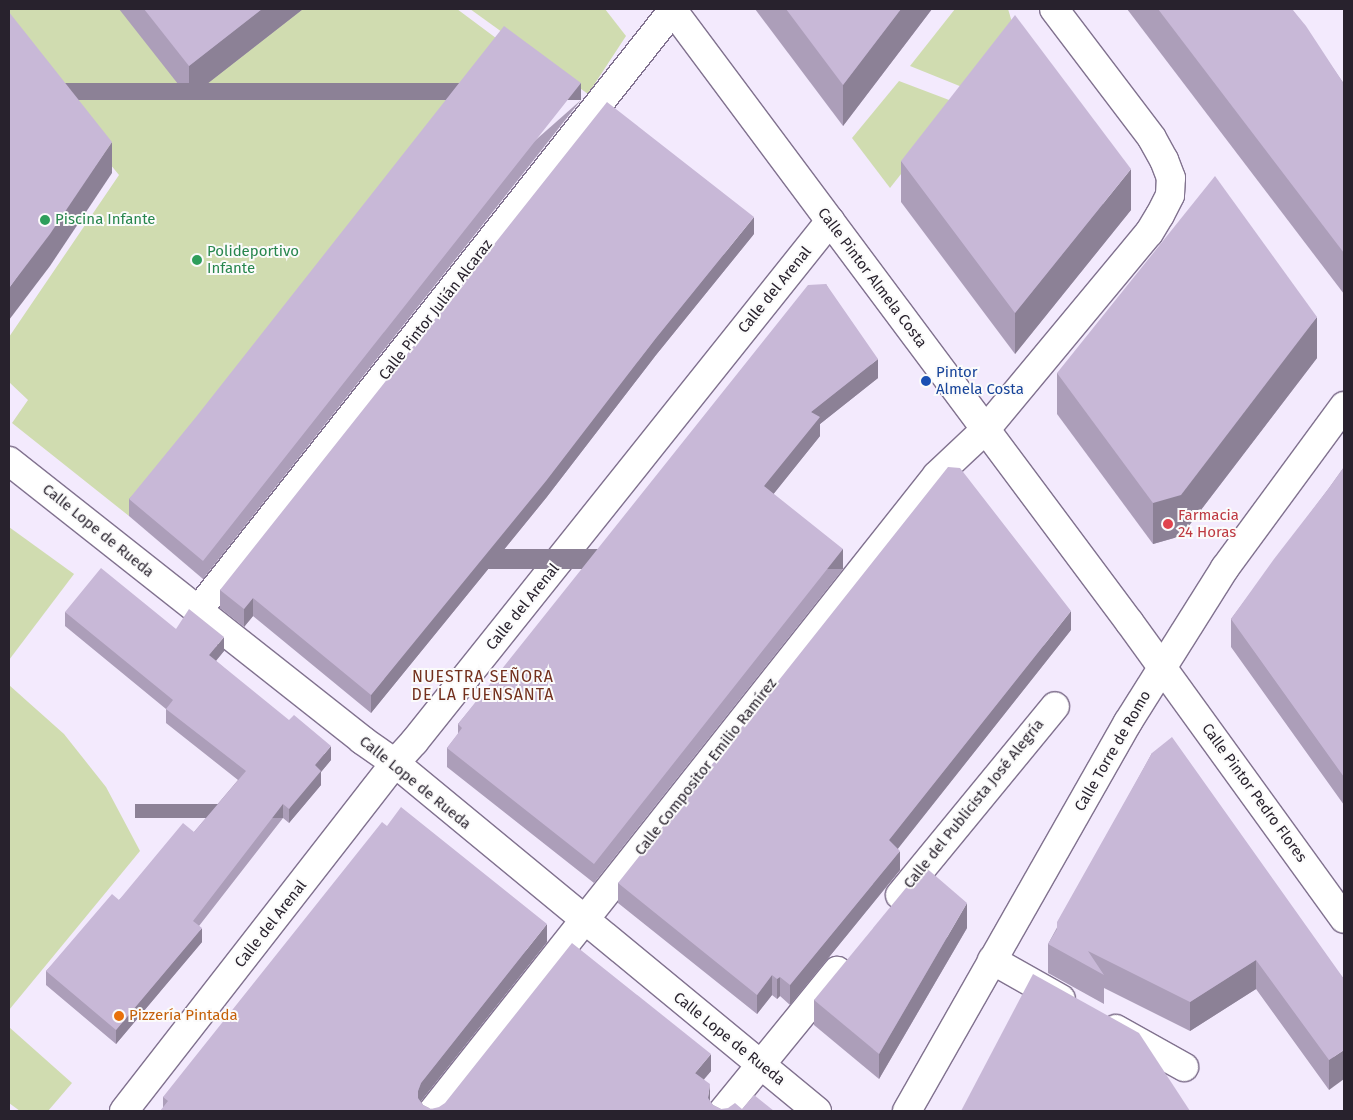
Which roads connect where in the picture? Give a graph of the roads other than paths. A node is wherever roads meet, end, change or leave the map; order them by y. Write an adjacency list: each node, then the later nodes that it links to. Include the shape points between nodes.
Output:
1 (672, 9): 3 (street, Calle Pintor Almela Costa); 7 (street, Calle Pintor Julián Alcaraz)
2 (1054, 9): 5 (street, Calle Compositor Emilio Ramírez, via 1152,138 1171,178 1170,195 1149,234)
3 (830, 221): 5 (street, Calle Pintor Almela Costa); 10 (street, Calle del Arenal)
4 (1344, 406): 8 (street, Calle Torre de Romo, via 1225,568)
5 (986, 429): 8 (street, Calle Pintor Almela Costa); 13 (street, Calle Compositor Emilio Ramírez, via 937,475)
6 (9, 461): 7 (street, Calle Lope de Rueda)
7 (199, 610): 10 (street, Calle Lope de Rueda)
8 (1163, 667): 12 (street, Calle Pintor Pedro Flores); 15 (street, Calle Torre de Romo, via 1128,722)
9 (1055, 706): 11 (street, Calle del Publicista José Alegría)
10 (395, 763): 13 (street, Calle Lope de Rueda); 18 (street, Calle del Arenal)
11 (885, 913)
12 (1344, 919)
13 (585, 921): 16 (street, Calle Lope de Rueda); 19 (street, Calle Compositor Emilio Ramírez)
14 (854, 951): 16 (street)
15 (992, 960): 17 (street); 22 (street, Calle Torre de Romo)
16 (760, 1064): 20 (street); 21 (street, Calle Lope de Rueda)
17 (1184, 1067)
18 (124, 1111)
19 (434, 1111)
20 (723, 1111)
21 (817, 1111)
22 (907, 1111)

